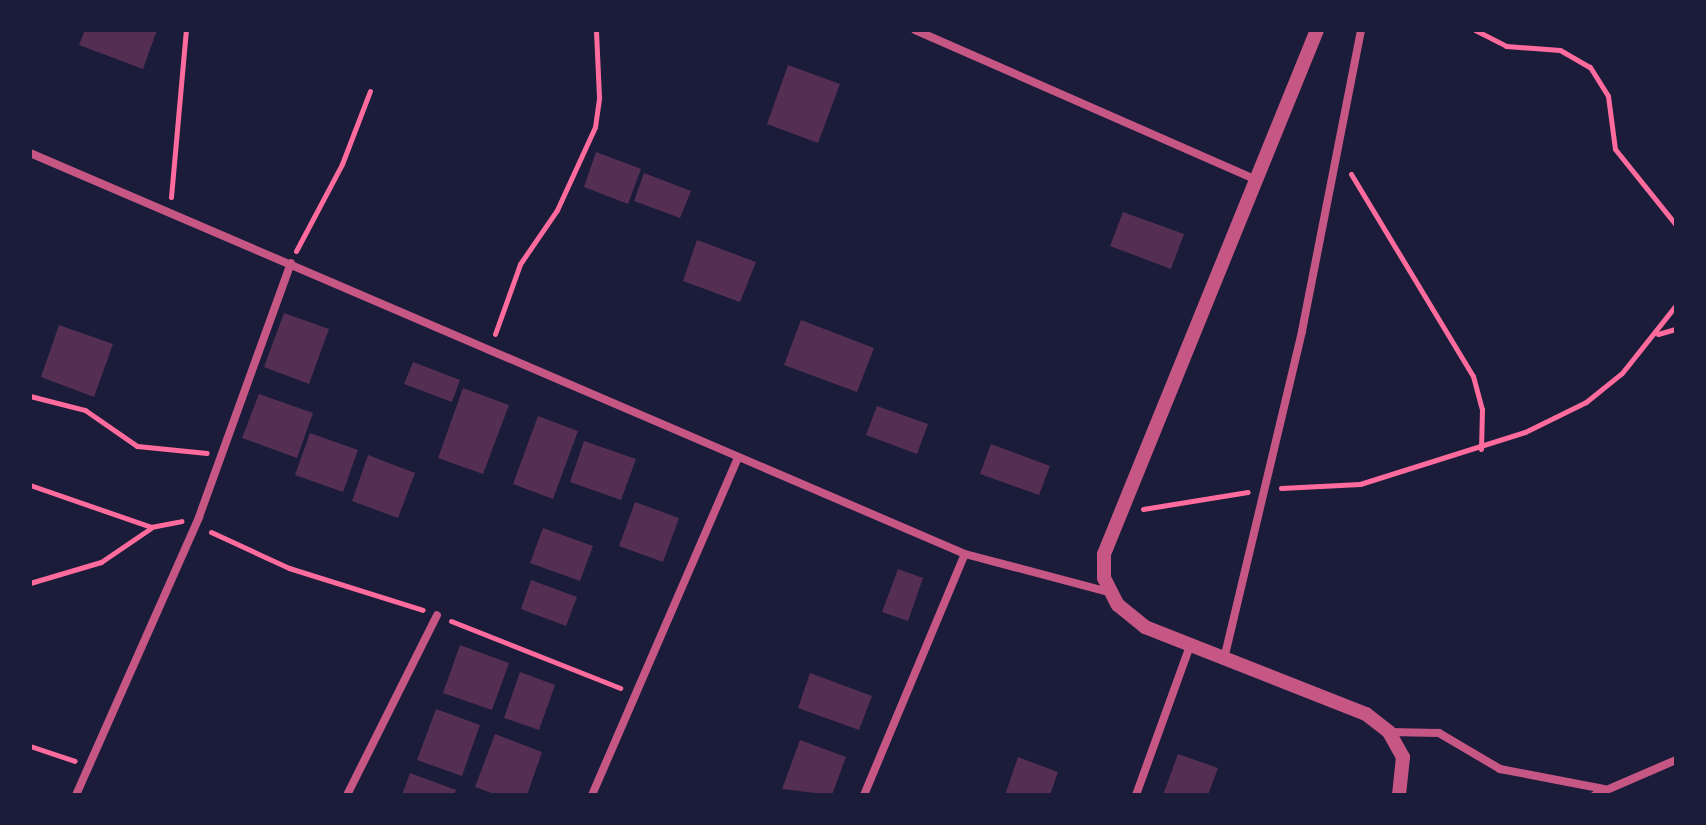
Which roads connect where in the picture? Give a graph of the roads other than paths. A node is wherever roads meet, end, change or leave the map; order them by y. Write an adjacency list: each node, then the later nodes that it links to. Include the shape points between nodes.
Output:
1 (915, 30): 5 (street)
2 (1317, 30): 5 (street)
3 (1361, 30): 12 (street)
4 (30, 153): 6 (street)
5 (1255, 179): 9 (street, via 1104,554)
6 (291, 263): 7 (street); 16 (street, via 197,521)
7 (738, 458): 8 (street); 18 (street)
8 (965, 554): 9 (street); 19 (street)
9 (1109, 592): 11 (street, via 1145,627)
10 (437, 615): 17 (street)
11 (1190, 646): 12 (street); 20 (street)
12 (1224, 660): 13 (street, via 1325,695 1366,714)
13 (1389, 732): 15 (street, via 1439,733 1500,769); 21 (street, via 1403,757)
14 (1676, 760): 15 (street)
15 (1604, 789): 22 (street)
16 (76, 795)
17 (347, 795)
18 (592, 795)
19 (864, 795)
20 (1136, 795)
21 (1399, 795)
22 (1595, 795)

